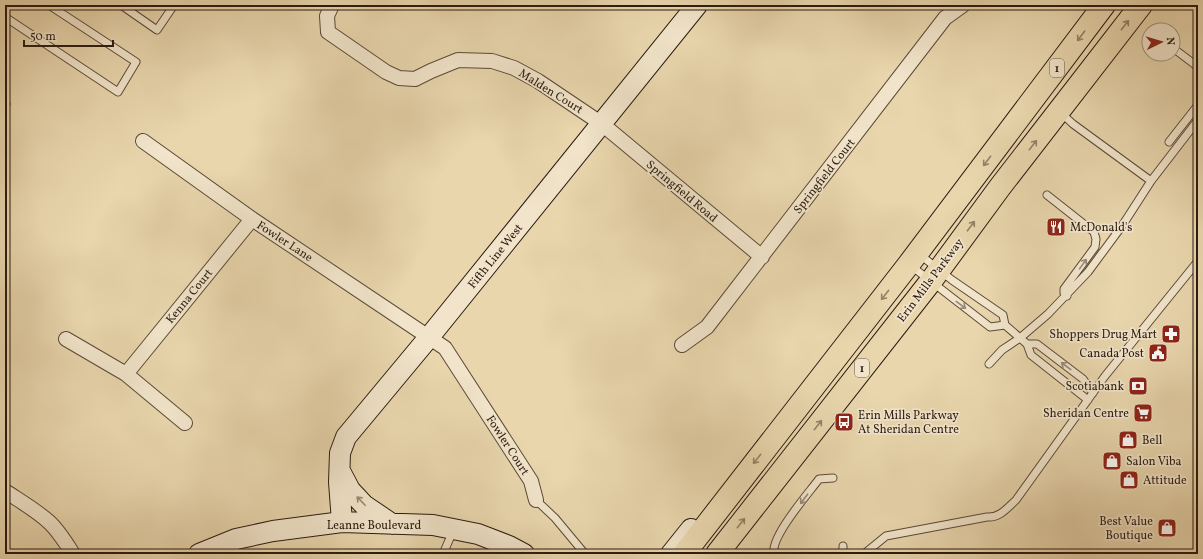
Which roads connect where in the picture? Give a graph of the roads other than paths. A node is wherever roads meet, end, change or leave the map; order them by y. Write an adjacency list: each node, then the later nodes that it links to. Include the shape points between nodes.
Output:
1 (49, 5): 10 (lane, via 136,62 118,92)
2 (122, 5): 9 (lane)
3 (174, 5): 9 (lane, via 157,30)
4 (332, 5): 16 (street, Malden Court, via 327,16 328,32 386,72 399,78 415,79 458,60 492,61 514,68 538,81)
5 (697, 5): 16 (street, Fifth Line West)
6 (962, 5): 22 (street, Springfield Court, via 945,18)
7 (1104, 5): 23 (main road, 1, one-way to 23)
8 (1141, 5): 14 (main road, Erin Mills Parkway / 1, one-way to 8)
9 (133, 8)
10 (5, 17)
11 (1181, 54): 12 (lane)
12 (1198, 67)
13 (1198, 105): 18 (lane)
14 (1059, 112): 19 (lane); 25 (main road, Erin Mills Parkway / 1, one-way to 14)
15 (1198, 120): 19 (lane)
16 (602, 124): 22 (street, Springfield Road); 28 (street, Fifth Line West)
17 (143, 141): 21 (street, Fowler Lane)
18 (1169, 142)
19 (1151, 181): 26 (lane, via 1106,249)
20 (1047, 195): 26 (lane, one-way to 20, via 1064,289 1095,247 1096,239 1094,232)
21 (252, 219): 28 (street, Fowler Lane); 34 (street, Kenna Court)
22 (762, 257): 32 (street, Springfield Court, via 707,327)
23 (914, 259): 25 (lane); 25 (lane); 44 (main road, 1, one-way to 44)
24 (1198, 261): 35 (lane)
25 (935, 275): 27 (lane, via 952,280 1002,315); 27 (lane, one-way to 27, via 990,326); 47 (main road, Erin Mills Parkway / 1, one-way to 25)
26 (1067, 296): 29 (lane)
27 (1005, 325): 29 (lane)
28 (430, 336): 38 (street, Fifth Line West, via 346,436 340,453); 41 (street, Fowler Court, via 445,348 532,481)
29 (1020, 338): 31 (lane); 33 (lane, via 1002,350)
30 (66, 339): 34 (street)
31 (1027, 344): 35 (lane, one-way to 31, via 1083,379 1036,344); 36 (lane, via 1031,355)
32 (682, 345)
33 (989, 364)
34 (126, 374): 37 (street)
35 (1093, 393): 36 (lane)
36 (1088, 400): 57 (lane, via 1016,500 1000,515 886,536)
37 (185, 423)
38 (340, 469): 42 (street, Fifth Line West); 43 (street, one-way to 38, via 359,500 350,490)
39 (833, 478): 55 (lane, one-way to 55, via 818,479 778,533)
40 (5, 491): 48 (street, via 49,522)
41 (536, 500): 52 (lane, Fowler Court, via 556,518)
42 (342, 522): 43 (street, Leanne Boulevard); 49 (street, Leanne Boulevard, via 273,531 236,539)
43 (392, 524): 45 (street, Leanne Boulevard, via 433,525)
44 (706, 524): 53 (street, via 690,530); 54 (main road, 1)
45 (454, 529): 50 (lane); 51 (street, Leanne Boulevard, via 478,534)
46 (843, 546): 56 (lane)
47 (721, 552)
48 (73, 554)
49 (199, 554)
50 (443, 554)
51 (522, 554)
52 (585, 554)
53 (671, 554)
54 (684, 554)
55 (774, 554)
56 (843, 554)
57 (864, 554)

